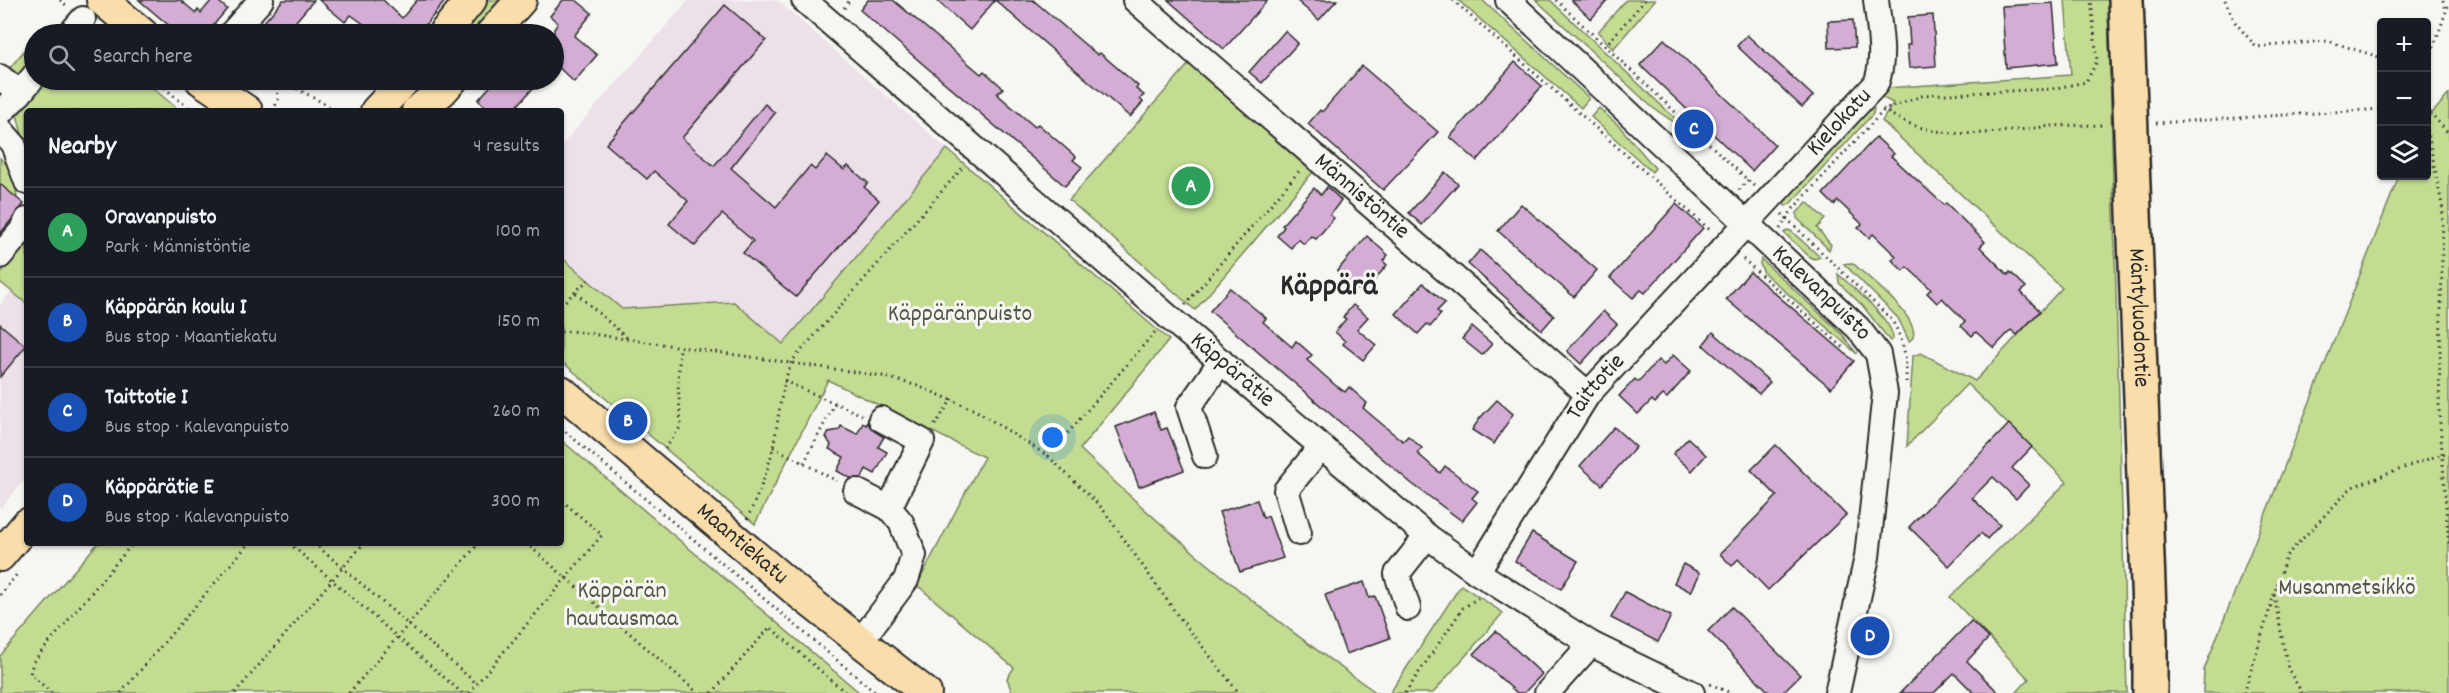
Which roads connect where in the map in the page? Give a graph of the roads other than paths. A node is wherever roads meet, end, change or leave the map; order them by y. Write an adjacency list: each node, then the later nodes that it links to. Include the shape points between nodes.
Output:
1 (261, 0): 11 (street)
2 (471, 0): 12 (main road)
3 (521, 0): 13 (main road)
4 (1136, 0): 33 (street, Männistöntie)
5 (1508, 0): 28 (street, Kalevanpuisto)
6 (1876, 0): 28 (street, Kielokatu, via 1881,73 1876,84 1876,103)
7 (2127, 0): 45 (highway, Mäntyluodontie)
8 (819, 5): 31 (street, Käppärätie, via 977,151)
9 (85, 18): 10 (main road)
10 (107, 24)
11 (240, 24)
12 (451, 24)
13 (500, 24)
14 (0, 77): 15 (street)
15 (24, 84)
16 (24, 88): 25 (street)
17 (204, 90): 21 (main road)
18 (216, 90): 22 (main road)
19 (396, 90): 23 (main road)
20 (443, 90): 24 (main road)
21 (222, 108)
22 (243, 108)
23 (379, 108)
24 (421, 108)
25 (0, 113)
26 (0, 129): 27 (street, via 13,144)
27 (24, 174)
28 (1746, 225): 33 (street, Taittotie); 51 (street, Kalevanpuisto, via 1858,328 1878,354 1882,368 1886,393 1867,557)
29 (24, 227): 30 (street)
30 (0, 256)
31 (1221, 361): 35 (street, Käppärätie); 36 (street, via 1189,407)
32 (564, 394): 46 (main road, Maantiekatu)
33 (1588, 394): 43 (street, Taittotie)
34 (881, 419): 38 (street, via 922,441)
35 (1321, 447): 40 (street, via 1286,490); 41 (street, Käppärätie)
36 (1206, 456)
37 (856, 491): 38 (street)
38 (889, 508): 46 (street, via 909,540 914,555 911,569)
39 (24, 528): 42 (main road)
40 (1299, 533)
41 (1427, 536): 43 (street, Käppärätie); 44 (street, via 1397,574)
42 (0, 556)
43 (1480, 583): 47 (street, Käppärätie)
44 (1408, 608)
45 (2150, 637): 52 (highway, Mäntyluodontie); 53 (highway, Mäntyluodontie)
46 (860, 642): 48 (main road, Maantiekatu)
47 (1591, 644): 49 (street); 50 (street, Käppärätie)
48 (926, 693)
49 (1547, 693)
50 (1692, 693)
51 (1837, 693)
52 (2150, 693)
53 (2155, 693)

